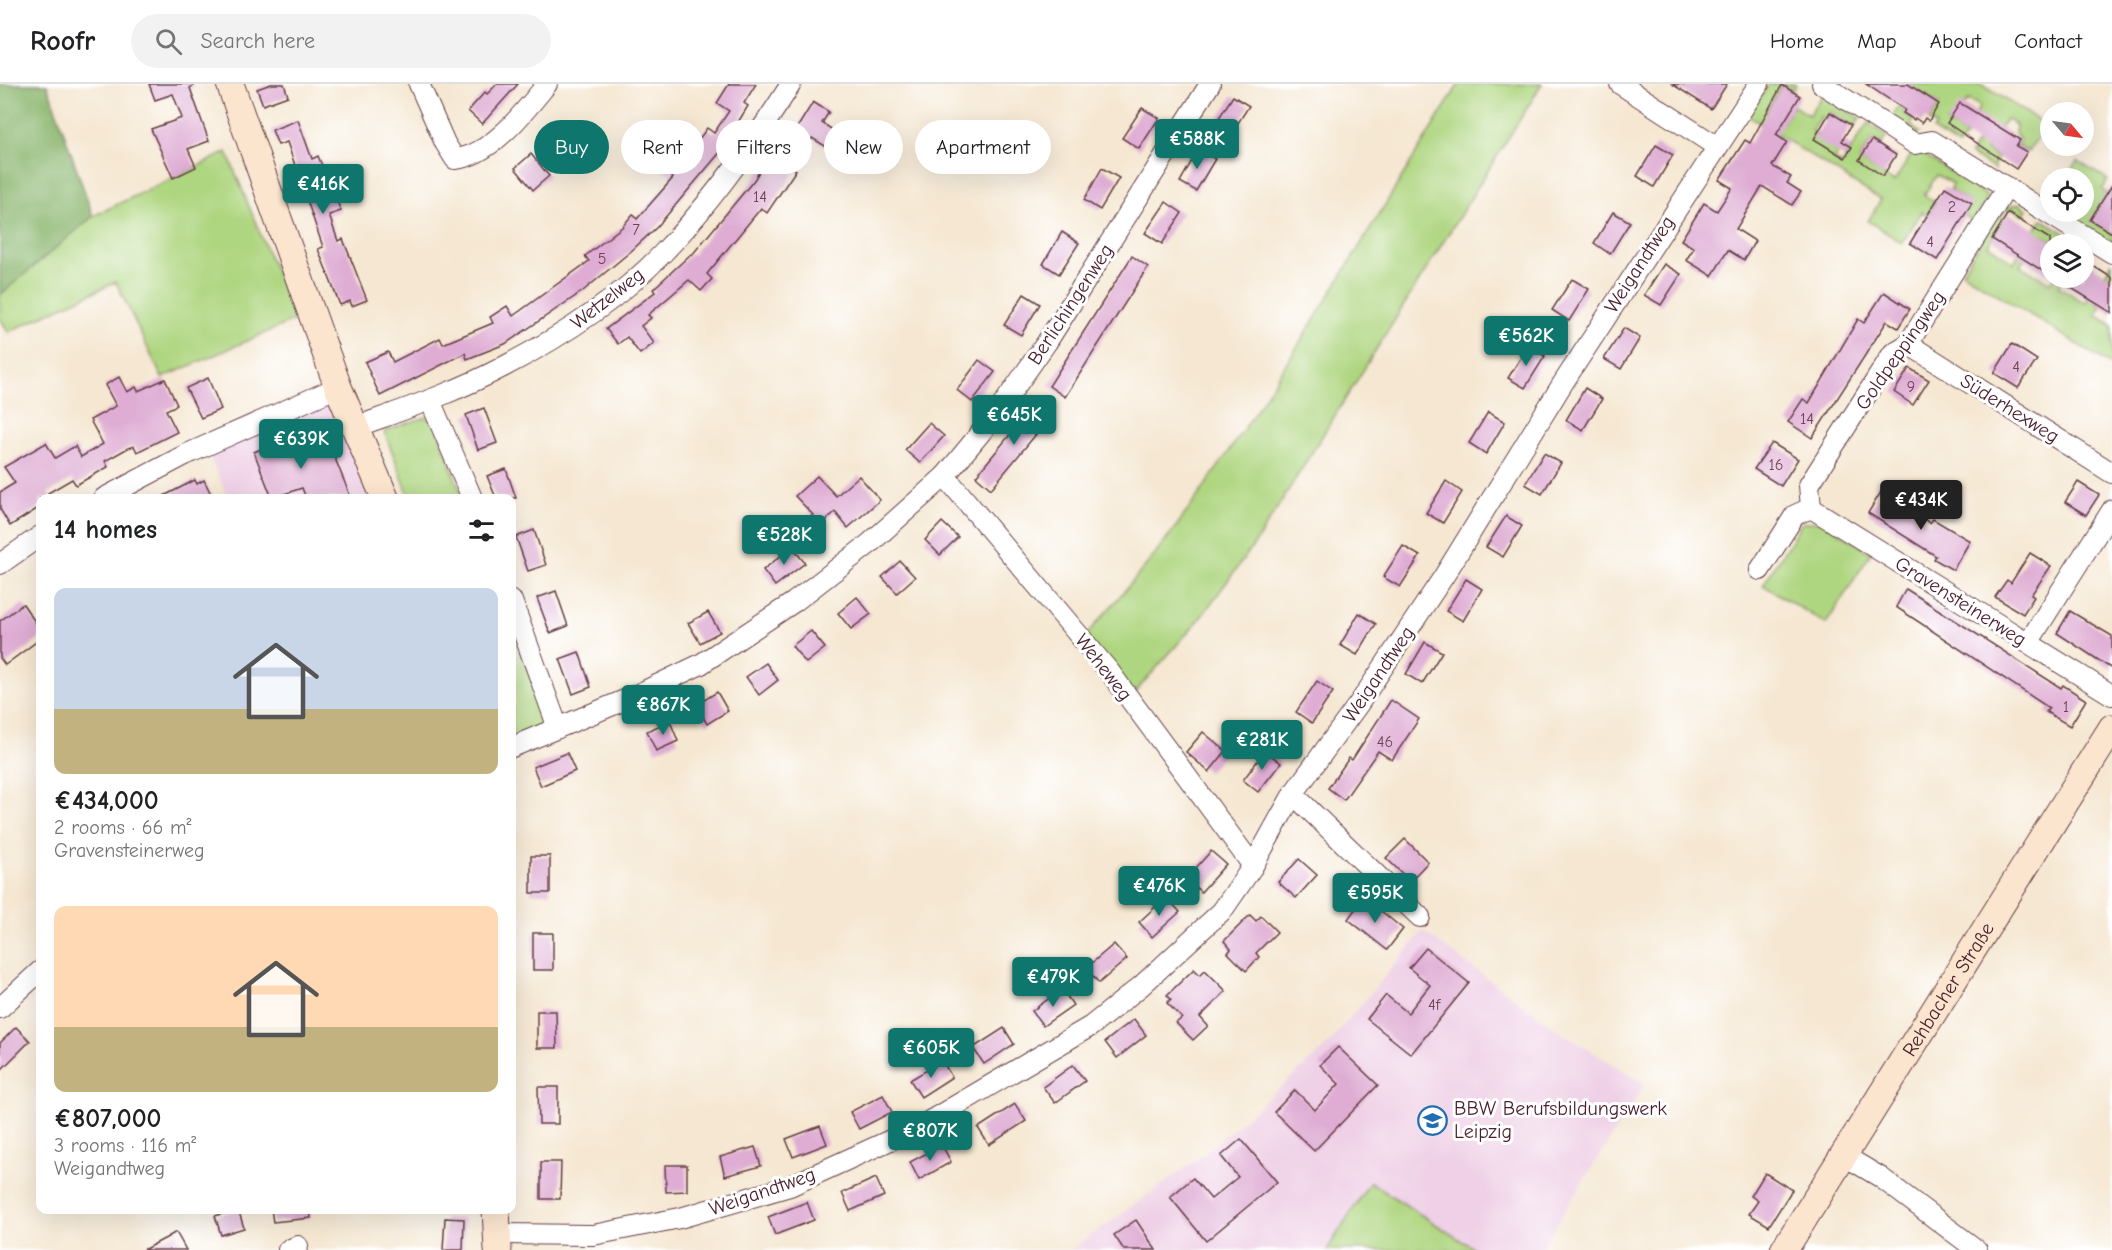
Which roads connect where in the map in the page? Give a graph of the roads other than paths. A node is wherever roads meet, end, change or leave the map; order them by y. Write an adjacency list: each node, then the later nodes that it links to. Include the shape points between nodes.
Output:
1 (230, 84): 13 (street)
2 (419, 84): 3 (street, via 455,159 470,158 485,150)
3 (547, 84)
4 (791, 84): 14 (street, Wetzelweg, via 723,184 661,255 612,298 502,368)
5 (1210, 84): 17 (street, Berlichingenweg, via 1047,342 997,413)
6 (1620, 84): 9 (street)
7 (1759, 84): 9 (street, Weigandtweg)
8 (1822, 84): 10 (street, via 1915,144 1932,141)
9 (1716, 146): 32 (street, Weigandtweg, via 1563,382 1444,576)
10 (2007, 187): 11 (street); 12 (street, Goldpeppingweg)
11 (2112, 253)
12 (1908, 344): 16 (street, Süderhexweg); 21 (street, Goldpeppingweg, via 1893,353 1809,485)
13 (338, 387): 15 (street); 18 (street, via 185,455)
14 (430, 400): 15 (street, Wetzelweg); 20 (street)
15 (356, 427): 19 (street)
16 (2112, 472)
17 (945, 476): 29 (street, Berlichingenweg, via 869,544 794,602 701,664); 33 (street, Weheweg, via 1109,671)
18 (112, 494)
19 (383, 494)
20 (470, 494)
21 (1810, 508): 25 (street, via 1795,515); 27 (street, Gravensteinerweg)
22 (2112, 510): 27 (street)
23 (36, 539): 24 (street)
24 (0, 564)
25 (1760, 570)
26 (516, 612): 29 (street)
27 (2028, 643): 28 (street, Gravensteinerweg)
28 (2112, 695)
29 (558, 728): 31 (street, Berlichingenweg)
30 (2112, 728): 37 (street, Rehbacher Straße)
31 (516, 745)
32 (1293, 795): 33 (street, Weigandtweg); 34 (street)
33 (1253, 866): 38 (street, Weigandtweg, via 1222,911 1141,987 1091,1026 921,1126 790,1186 680,1218 593,1235)
34 (1420, 917)
35 (36, 975): 36 (street)
36 (0, 1008)
37 (1843, 1155): 39 (street, Rehbacher Straße); 40 (street, via 1880,1177)
38 (497, 1231)
39 (1784, 1250)
40 (1977, 1250)

